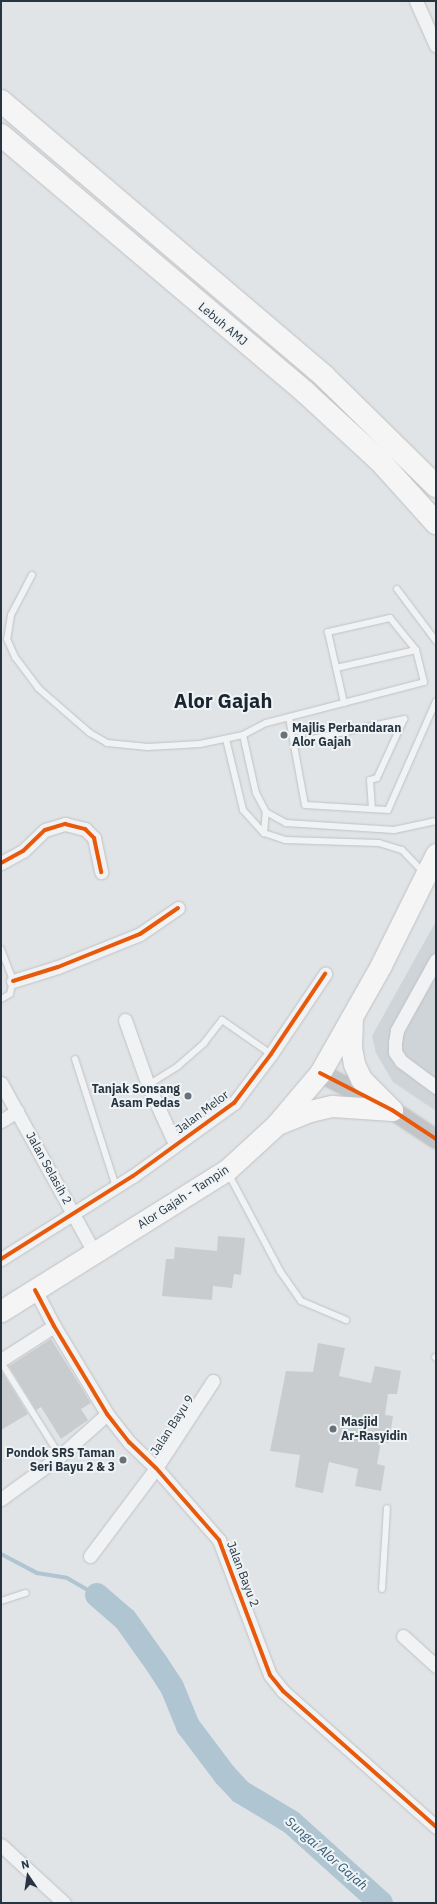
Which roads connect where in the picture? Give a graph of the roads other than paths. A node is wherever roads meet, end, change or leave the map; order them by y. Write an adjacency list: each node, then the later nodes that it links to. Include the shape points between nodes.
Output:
1 (416, 1): 2 (street)
2 (436, 46)
3 (1, 101): 5 (highway, Lebuh AMJ, via 324,376)
4 (1, 135): 6 (highway, Lebuh AMJ, via 306,393 380,460)
5 (436, 486)
6 (436, 523)
7 (32, 575): 16 (lane, via 11,615 8,639 15,657 38,688 90,733 107,744 148,747 179,747)
8 (397, 589): 9 (lane)
9 (436, 642)
10 (416, 650): 11 (lane); 11 (lane, via 390,618 328,632); 13 (lane, via 424,682)
11 (336, 668): 13 (lane)
12 (436, 701): 18 (lane, via 388,810)
13 (344, 703): 14 (lane)
14 (289, 718): 15 (lane, via 266,723); 17 (lane)
15 (243, 735): 16 (lane); 19 (lane, via 256,793)
16 (226, 739): 21 (lane, via 243,810)
17 (294, 743): 18 (lane, via 305,805); 18 (lane, via 404,719 377,778 370,780)
18 (372, 809)
19 (266, 812): 20 (lane, via 286,823 394,830); 21 (lane)
20 (436, 821)
21 (264, 833): 25 (lane, via 285,840 379,843 402,850)
22 (436, 854): 25 (main road, Alor Gajah - Tampin)
23 (1, 863): 24 (street, via 23,851 45,830 65,824 85,829 94,838)
24 (101, 872)
25 (431, 879): 32 (main road, Alor Gajah - Tampin)
26 (178, 908): 30 (street, via 140,934 58,967)
27 (1, 949): 30 (lane)
28 (436, 960): 39 (street, via 397,1030 395,1052 401,1061)
29 (325, 974): 34 (street, Jalan Melor)
30 (13, 981): 31 (lane, via 10,994)
31 (1, 999)
32 (352, 1016): 36 (main road, Alor Gajah - Tampin); 40 (main road, via 351,1048 354,1064 361,1079)
33 (125, 1020): 38 (street)
34 (271, 1054): 38 (lane, via 222,1020 204,1043 178,1066); 45 (street, Jalan Melor, via 234,1103)
35 (75, 1059): 47 (lane)
36 (320, 1074): 40 (street); 43 (main road, Alor Gajah - Tampin)
37 (1, 1083): 41 (street, Jalan Selasih 2)
38 (148, 1085): 45 (street)
39 (436, 1087)
40 (392, 1110): 43 (main road, via 332,1106 310,1111); 44 (street)
41 (17, 1111): 42 (street); 48 (street, Jalan Selasih 2)
42 (1, 1121)
43 (276, 1125): 46 (main road, Alor Gajah - Tampin)
44 (436, 1139)
45 (175, 1144): 47 (street, Jalan Melor)
46 (227, 1170): 49 (main road, Alor Gajah - Tampin); 53 (lane, via 280,1272 301,1301)
47 (116, 1187): 48 (street, Jalan Melor)
48 (73, 1213): 49 (street, Jalan Selasih 2); 50 (street, Jalan Melor)
49 (95, 1254): 51 (main road, Alor Gajah - Tampin)
50 (1, 1259)
51 (35, 1290): 52 (main road, Alor Gajah - Tampin); 54 (street, Jalan Bayu 2)
52 (1, 1311)
53 (346, 1320)
54 (54, 1326): 55 (street); 57 (street, Jalan Bayu 2)
55 (1, 1361): 58 (lane)
56 (214, 1380): 59 (street, Jalan Bayu 9)
57 (107, 1414): 58 (street); 59 (street, Jalan Bayu 2, via 129,1442)
58 (60, 1456): 60 (street)
59 (156, 1468): 62 (street, Jalan Bayu 9); 68 (street, Jalan Bayu 2, via 219,1540 270,1675 283,1690)
60 (1, 1499)
61 (387, 1508): 63 (lane)
62 (90, 1556)
63 (382, 1589)
64 (26, 1593): 65 (lane)
65 (1, 1601)
66 (403, 1636): 67 (street)
67 (436, 1666)
68 (436, 1827)
69 (1, 1845): 70 (street)
70 (64, 1903)

